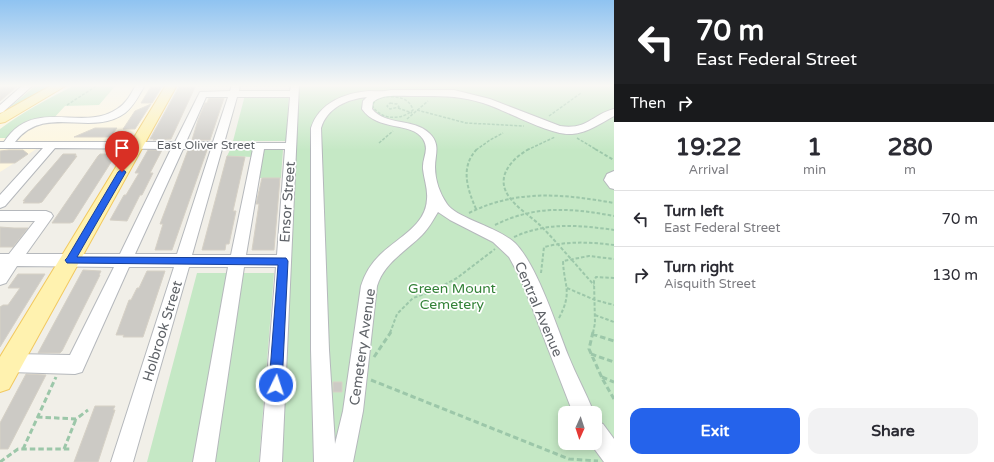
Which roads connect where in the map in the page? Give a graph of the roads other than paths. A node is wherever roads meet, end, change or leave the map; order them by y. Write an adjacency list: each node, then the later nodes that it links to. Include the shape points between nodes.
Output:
1 (9, 107): 12 (street)
2 (20, 107): 12 (main road)
3 (126, 107): 13 (street, via 118,114 92,120 34,122 24,126)
4 (160, 107): 15 (main road)
5 (197, 107): 16 (street)
6 (230, 107): 17 (street, Holbrook Street)
7 (294, 107): 19 (street, Ensor Street)
8 (331, 107): 39 (street, via 319,117 316,128)
9 (367, 107): 22 (street, Cemetery Avenue, via 369,113 379,119 412,127 429,139 432,149 429,167)
10 (502, 107): 11 (street, via 567,131 584,128)
11 (614, 112)
12 (0, 116)
13 (4, 145): 14 (street, East Oliver Street)
14 (52, 145): 15 (street, East Oliver Street); 23 (street)
15 (138, 145): 16 (street, East Oliver Street); 26 (main road)
16 (179, 145): 17 (street, East Oliver Street); 27 (street)
17 (218, 146): 18 (street, East Oliver Street); 28 (street, Holbrook Street)
18 (259, 146): 19 (street, East Oliver Street); 29 (street)
19 (291, 146): 30 (street, Ensor Street)
20 (614, 175): 21 (street, via 610,180)
21 (614, 185)
22 (435, 195): 33 (street, Central Avenue, via 443,209 504,243 515,254); 40 (street, Cemetery Avenue, via 433,208 421,228 384,260 372,275 352,417)
23 (0, 203)
24 (0, 216): 25 (street, via 46,216)
25 (7, 260): 26 (street); 31 (street)
26 (70, 260): 27 (street); 32 (main road)
27 (125, 261): 28 (street); 32 (street, via 75,365)
28 (183, 261): 29 (street); 36 (street, Holbrook Street)
29 (237, 261): 30 (street); 37 (street)
30 (283, 261): 38 (street, Ensor Street)
31 (0, 278)
32 (5, 372)
33 (581, 406)
34 (602, 448): 35 (street)
35 (607, 459)
36 (122, 462)
37 (204, 462)
38 (271, 462)
39 (325, 462)
40 (342, 462)

